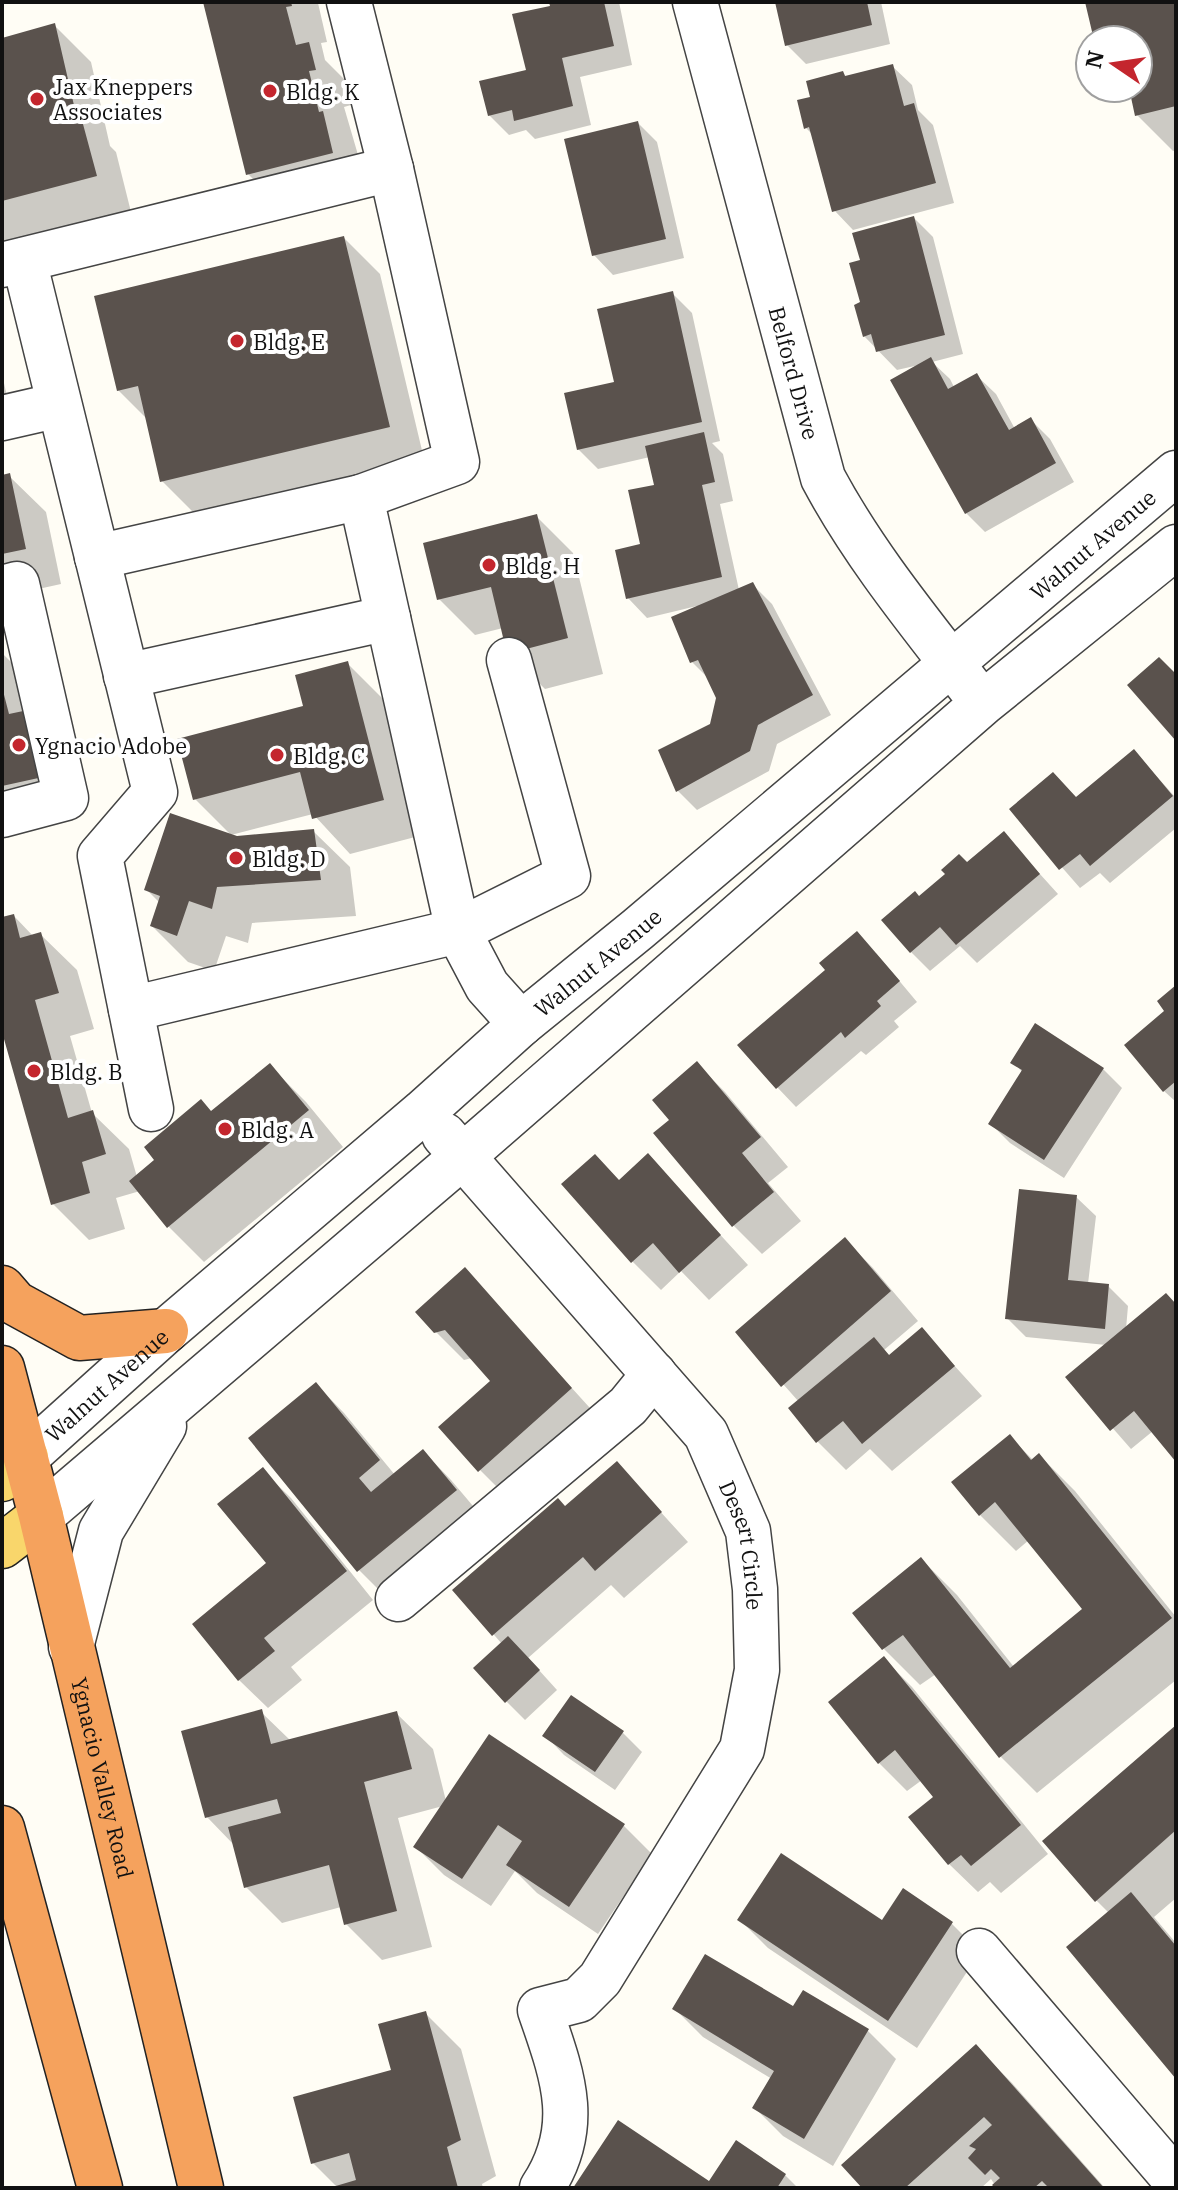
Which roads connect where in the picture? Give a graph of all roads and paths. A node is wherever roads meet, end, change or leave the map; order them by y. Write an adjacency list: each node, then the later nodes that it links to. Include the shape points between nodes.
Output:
1 (349, 2): 3 (street)
2 (695, 2): 14 (street, Belford Drive, via 823,478 845,519)
3 (391, 169): 4 (street); 8 (street, via 457,462)
4 (13, 263): 5 (street)
5 (59, 405): 6 (street); 10 (street)
6 (2, 418)
7 (1176, 473): 14 (street, Walnut Avenue)
8 (361, 497): 10 (street); 12 (street)
9 (1176, 547): 16 (street)
10 (97, 557): 15 (street)
11 (2, 588): 17 (street, via 17,584 66,798)
12 (388, 618): 15 (street); 18 (street)
13 (509, 660): 18 (street, via 568,876)
14 (952, 664): 16 (street, Belford Drive); 20 (street, Walnut Avenue)
15 (126, 676): 19 (street, via 155,792 100,856)
16 (983, 703): 23 (street)
17 (2, 815)
18 (458, 931): 19 (street); 20 (street, via 487,986)
19 (131, 1009): 21 (street)
20 (521, 1024): 22 (street, Walnut Avenue)
21 (151, 1109)
22 (423, 1112): 23 (street, Desert Circle); 25 (street, Walnut Avenue)
23 (463, 1156): 27 (street, Desert Circle); 28 (street)
24 (2, 1288): 25 (highway, via 15,1303 79,1338)
25 (166, 1331): 29 (street, Walnut Avenue)
26 (2, 1368): 29 (highway, Ygnacio Valley Road)
27 (654, 1374): 32 (street, via 628,1406); 41 (street, Desert Circle, via 706,1434 748,1531 757,1670 742,1749 600,1979 579,2000 540,2010 563,2077 566,2127 556,2167)
28 (183, 1395): 30 (street); 33 (street, via 101,1531)
29 (14, 1468): 30 (highway, Ygnacio Valley Road)
30 (41, 1516): 31 (main road); 33 (highway, Ygnacio Valley Road)
31 (2, 1546)
32 (398, 1599)
33 (71, 1647): 40 (highway, Ygnacio Valley Road)
34 (2, 1828): 37 (highway)
35 (2, 1913): 37 (highway)
36 (979, 1951): 38 (street)
37 (72, 2086): 39 (highway)
38 (1176, 2181)
39 (100, 2188)
40 (201, 2188)
41 (542, 2188)

